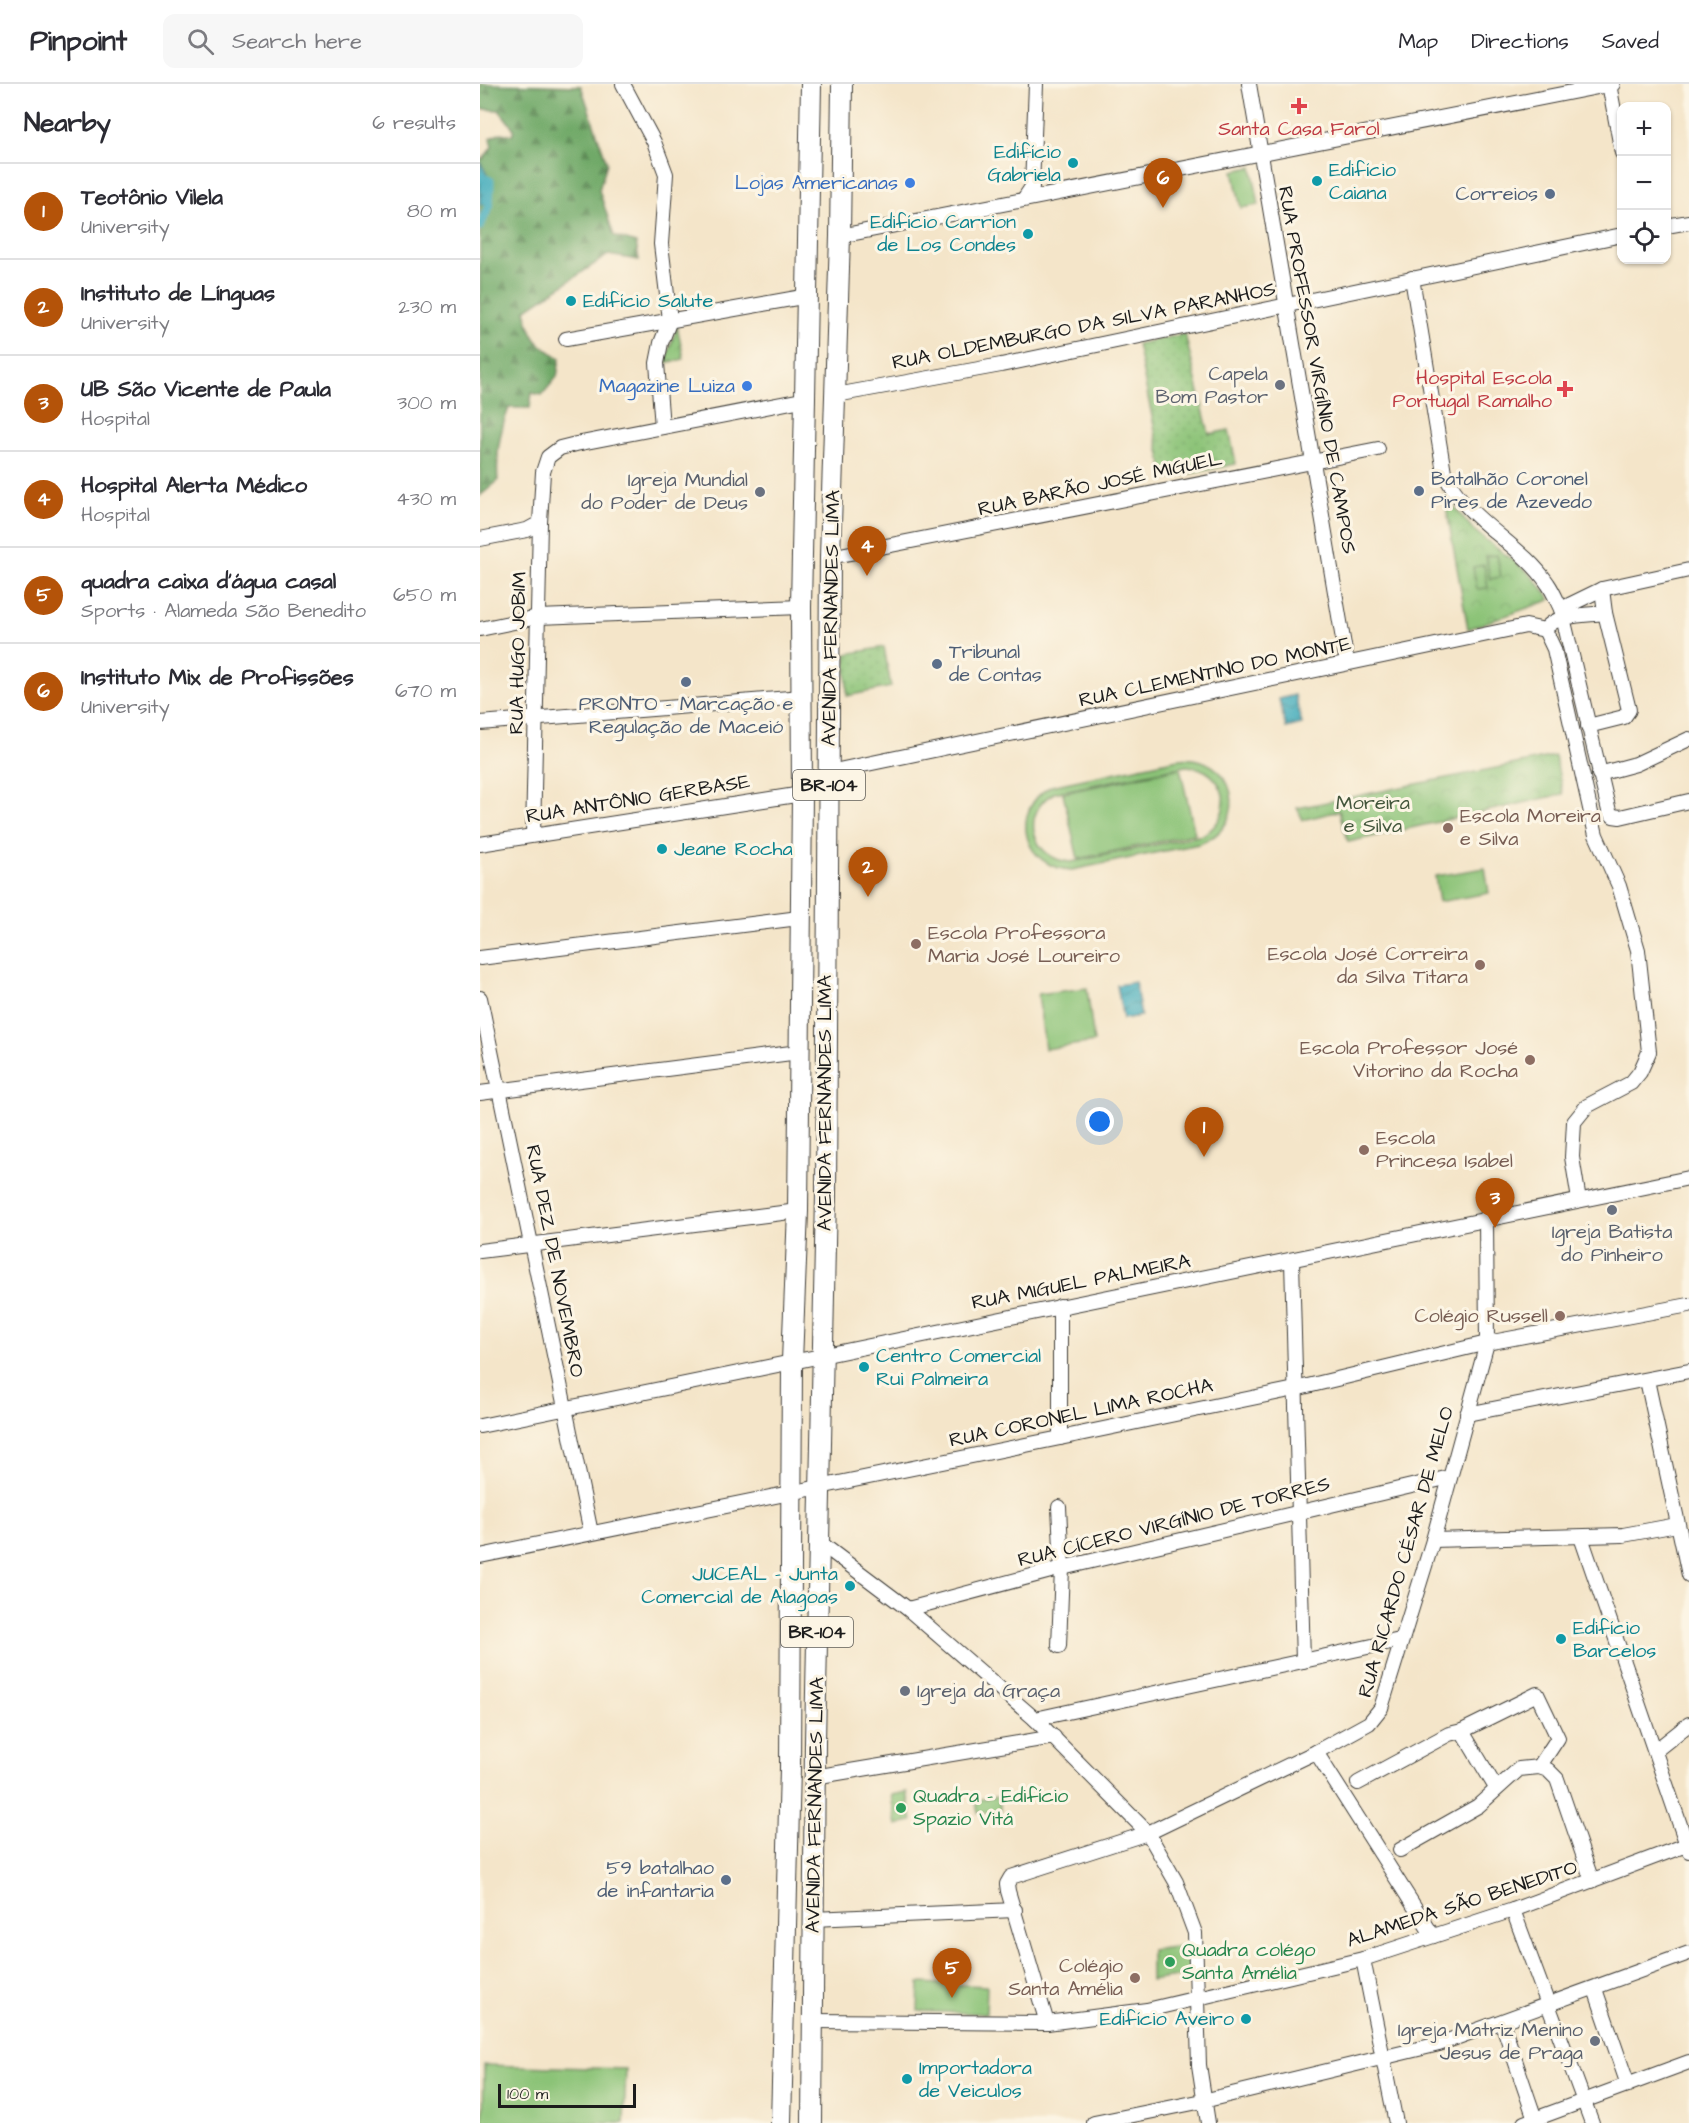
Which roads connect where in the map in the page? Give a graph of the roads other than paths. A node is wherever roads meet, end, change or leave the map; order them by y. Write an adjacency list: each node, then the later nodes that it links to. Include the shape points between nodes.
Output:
1 (623, 84): 17 (street, via 666,174 661,244)
2 (812, 84): 15 (highway, AVENIDA FERNANDES LIMA / BR-104)
3 (842, 84): 13 (highway, AVENIDA FERNANDES LIMA / BR-104)
4 (1036, 84): 9 (street)
5 (1249, 84): 8 (street, RUA PROFESSOR VIRGÍNIO DE CAMPOS)
6 (1610, 84): 7 (street); 8 (street)
7 (1617, 124)
8 (1260, 152): 9 (street, via 1044,196); 16 (street, RUA PROFESSOR VIRGÍNIO DE CAMPOS)
9 (1028, 193): 13 (street)
10 (1689, 222): 11 (street)
11 (1671, 225)
12 (1617, 235): 14 (street, RUA OLDEMBURGO DA SILVA PARANHOS)
13 (840, 236): 21 (highway, AVENIDA FERNANDES LIMA / BR-104)
14 (1412, 278): 16 (street, RUA OLDEMBURGO DA SILVA PARANHOS); 33 (street, via 1449,485 1549,584)
15 (808, 296): 17 (street); 22 (highway, AVENIDA FERNANDES LIMA / BR-104)
16 (1285, 305): 21 (street, RUA OLDEMBURGO DA SILVA PARANHOS, via 1001,365); 25 (street, RUA PROFESSOR VIRGÍNIO DE CAMPOS)
17 (670, 320): 18 (street); 20 (street)
18 (646, 324): 19 (street); 20 (street)
19 (566, 339)
20 (661, 343): 23 (street, via 657,373)
21 (836, 395): 28 (highway, AVENIDA FERNANDES LIMA / BR-104)
22 (807, 399): 23 (street); 31 (highway, AVENIDA FERNANDES LIMA / BR-104)
23 (662, 427): 26 (street, RUA HUGO JOBIM, via 560,448 548,457 543,472)
24 (1378, 449): 25 (street, RUA BARÃO JOSÉ MIGUEL)
25 (1313, 460): 28 (street, RUA BARÃO JOSÉ MIGUEL); 37 (street, RUA PROFESSOR VIRGÍNIO DE CAMPOS)
26 (540, 529): 27 (street); 34 (street, RUA HUGO JOBIM)
27 (480, 539)
28 (830, 557): 43 (highway, AVENIDA FERNANDES LIMA / BR-104)
29 (1689, 570): 30 (street)
30 (1602, 589): 32 (street); 33 (street)
31 (801, 608): 34 (street); 38 (highway, AVENIDA FERNANDES LIMA / BR-104)
32 (1605, 613): 33 (street); 41 (street, via 1629,710 1624,717)
33 (1562, 614): 36 (street); 41 (street)
34 (538, 617): 35 (street); 39 (street, RUA HUGO JOBIM)
35 (480, 629)
36 (1545, 630): 37 (street, RUA CLEMENTINO DO MONTE, via 1526,626); 56 (street, via 1554,649 1596,835 1619,886 1638,950 1649,1052 1630,1083 1587,1106 1574,1122 1572,1157)
37 (1347, 663): 43 (street, RUA CLEMENTINO DO MONTE)
38 (802, 697): 39 (street); 45 (highway, AVENIDA FERNANDES LIMA / BR-104)
39 (536, 718): 40 (street); 47 (street, RUA HUGO JOBIM)
40 (480, 723)
41 (1588, 726): 44 (street)
42 (1689, 739): 44 (street, via 1636,764)
43 (830, 772): 65 (highway, AVENIDA FERNANDES LIMA / BR-104)
44 (1599, 774): 46 (street, via 1613,816)
45 (802, 794): 47 (street, RUA ANTÔNIO GERBASE); 49 (highway, AVENIDA FERNANDES LIMA / BR-104)
46 (1689, 801)
47 (533, 835): 48 (street, RUA ANTÔNIO GERBASE)
48 (480, 844)
49 (799, 918): 50 (street); 52 (highway, AVENIDA FERNANDES LIMA / BR-104)
50 (480, 958)
51 (480, 998): 53 (street, RUA DEZ DE NOVEMBRO, via 498,1057)
52 (799, 1052): 53 (street, via 554,1077); 57 (highway, AVENIDA FERNANDES LIMA / BR-104)
53 (500, 1090): 54 (street); 59 (street, RUA DEZ DE NOVEMBRO)
54 (480, 1093)
55 (1689, 1178): 56 (street, RUA MIGUEL PALMEIRA)
56 (1579, 1200): 58 (street, RUA MIGUEL PALMEIRA)
57 (798, 1211): 59 (street); 66 (highway, AVENIDA FERNANDES LIMA / BR-104)
58 (1485, 1218): 61 (street, RUA MIGUEL PALMEIRA); 64 (street, RUA RICARDO CÉSAR DE MELO)
59 (533, 1243): 60 (street); 70 (street, RUA DEZ DE NOVEMBRO)
60 (480, 1251)
61 (1292, 1261): 63 (street, RUA MIGUEL PALMEIRA); 69 (street)
62 (1689, 1305): 64 (street, RUA CORONEL LIMA ROCHA)
63 (1060, 1306): 65 (street, RUA MIGUEL PALMEIRA); 73 (street)
64 (1487, 1343): 69 (street, RUA CORONEL LIMA ROCHA); 71 (street, RUA RICARDO CÉSAR DE MELO)
65 (822, 1354): 66 (street, RUA MIGUEL PALMEIRA); 75 (highway, AVENIDA FERNANDES LIMA / BR-104)
66 (792, 1361): 70 (street, RUA MIGUEL PALMEIRA); 76 (highway, AVENIDA FERNANDES LIMA / BR-104)
67 (1689, 1371): 68 (street)
68 (1647, 1380): 71 (street); 79 (street)
69 (1295, 1389): 73 (street, RUA CORONEL LIMA ROCHA); 78 (street)
70 (564, 1409): 72 (street, RUA MIGUEL PALMEIRA); 80 (street, RUA DEZ DE NOVEMBRO)
71 (1467, 1414): 74 (street, RUA RICARDO CÉSAR DE MELO)
72 (480, 1426)
73 (1059, 1438): 75 (street, RUA CORONEL LIMA ROCHA)
74 (1450, 1477): 78 (street, RUA CÍCERO VIRGÍNIO DE TORRES); 82 (street, RUA RICARDO CÉSAR DE MELO)
75 (820, 1487): 76 (street, RUA CORONEL LIMA ROCHA); 83 (highway, AVENIDA FERNANDES LIMA / BR-104)
76 (791, 1491): 80 (street, RUA CORONEL LIMA ROCHA); 99 (highway, AVENIDA FERNANDES LIMA / BR-104)
77 (1059, 1507): 85 (street)
78 (1299, 1511): 85 (street, RUA CÍCERO VIRGÍNIO DE TORRES); 90 (street)
79 (1677, 1525): 81 (street); 86 (street)
80 (591, 1533): 84 (street, RUA CORONEL LIMA ROCHA)
81 (1581, 1538): 82 (street); 97 (street)
82 (1433, 1540): 88 (street, RUA RICARDO CÉSAR DE MELO)
83 (819, 1542): 87 (street); 95 (highway, AVENIDA FERNANDES LIMA / BR-104)
84 (480, 1556)
85 (1062, 1568): 87 (street, RUA CÍCERO VIRGÍNIO DE TORRES); 89 (street)
86 (1689, 1575)
87 (908, 1609): 91 (street)
88 (1400, 1640): 90 (street); 96 (street, RUA RICARDO CÉSAR DE MELO, via 1377,1716)
89 (1059, 1646)
90 (1303, 1661): 91 (street)
91 (1035, 1719): 94 (street)
92 (1689, 1724): 97 (street)
93 (1462, 1731): 98 (street, via 1538,1694 1558,1738); 101 (street, via 1449,1734); 102 (street)
94 (1054, 1737): 100 (street); 104 (street)
95 (815, 1743): 99 (highway); 100 (highway, AVENIDA FERNANDES LIMA / BR-104)
96 (1316, 1752): 104 (street, RUA RICARDO CÉSAR DE MELO); 111 (street)
97 (1655, 1752): 105 (street)
98 (1539, 1767): 102 (street, via 1519,1769); 107 (street, via 1557,1779)
99 (790, 1772): 103 (highway); 126 (highway, AVENIDA FERNANDES LIMA / BR-104)
100 (814, 1777): 103 (highway, AVENIDA FERNANDES LIMA / BR-104)
101 (1358, 1783)
102 (1496, 1788): 106 (street, via 1478,1806)
103 (814, 1798): 110 (highway, AVENIDA FERNANDES LIMA / BR-104)
104 (1148, 1833): 108 (street, RUA RICARDO CÉSAR DE MELO, via 1016,1874 1008,1880); 115 (street, via 1176,1882 1195,1933)
105 (1688, 1847): 107 (street, ALAMEDA SÃO BENEDITO)
106 (1400, 1850)
107 (1592, 1881): 109 (street, ALAMEDA SÃO BENEDITO)
108 (1015, 1910): 110 (street); 119 (street)
109 (1513, 1911): 111 (street, ALAMEDA SÃO BENEDITO); 116 (street)
110 (813, 1919): 117 (highway, AVENIDA FERNANDES LIMA / BR-104)
111 (1433, 1936): 113 (street, ALAMEDA SÃO BENEDITO)
112 (1689, 1953): 114 (street)
113 (1363, 1959): 115 (street, ALAMEDA SÃO BENEDITO); 120 (street)
114 (1595, 1989): 116 (street); 122 (street)
115 (1197, 1999): 119 (street, ALAMEDA SÃO BENEDITO); 123 (street)
116 (1547, 2006): 118 (street); 124 (street)
117 (814, 2021): 119 (street, ALAMEDA SÃO BENEDITO); 127 (highway, AVENIDA FERNANDES LIMA / BR-104)
118 (1502, 2022): 120 (street); 125 (street)
119 (1047, 2023)
120 (1384, 2059): 123 (street); 130 (street)
121 (1689, 2062): 122 (street)
122 (1629, 2085): 124 (street)
123 (1203, 2101): 128 (street); 129 (street)
124 (1584, 2101): 125 (street); 131 (street)
125 (1530, 2121)
126 (781, 2123)
127 (812, 2123)
128 (1094, 2123)
129 (1208, 2123)
130 (1396, 2123)
131 (1592, 2123)

